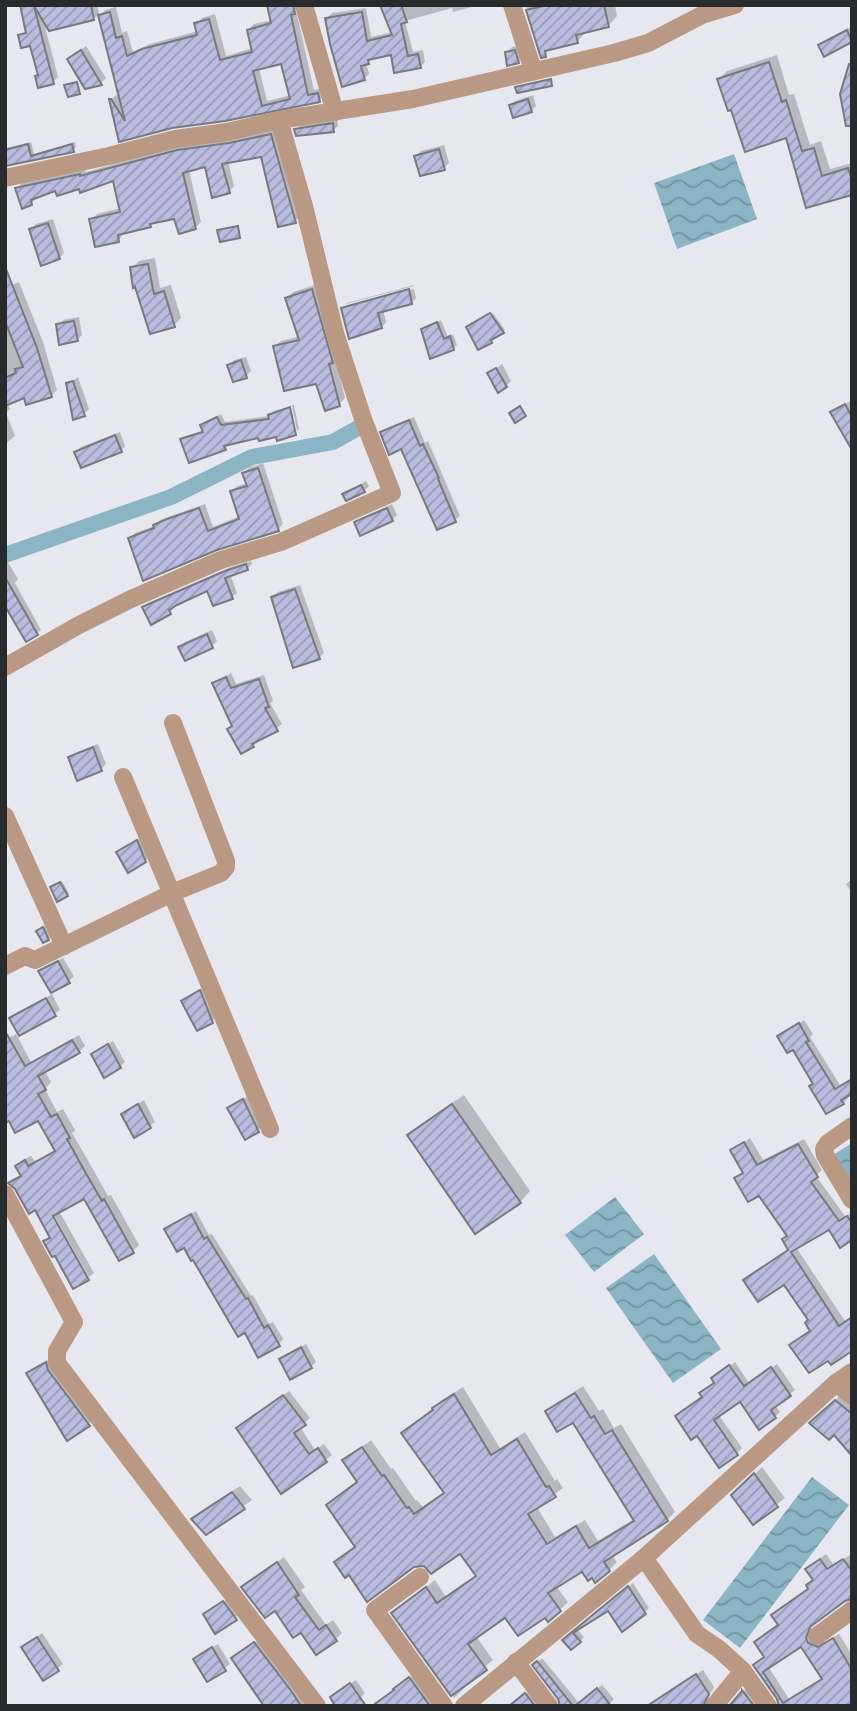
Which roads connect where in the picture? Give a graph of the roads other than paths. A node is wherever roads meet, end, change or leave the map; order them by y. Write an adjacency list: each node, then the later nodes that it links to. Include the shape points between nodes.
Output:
1 (304, 5): 5 (street)
2 (512, 5): 4 (street)
3 (735, 5): 4 (street, via 702,15 648,43)
4 (533, 70): 5 (street, via 413,99)
5 (334, 111): 6 (street)
6 (279, 120): 7 (street); 8 (street, via 335,332 392,493 281,542 221,561 131,599)
7 (5, 178)
8 (5, 667)
9 (173, 723): 12 (street, via 226,867)
10 (123, 777): 12 (street)
11 (5, 816): 13 (street)
12 (172, 893): 13 (street); 16 (street)
13 (64, 946): 14 (street, via 35,960 25,956)
14 (5, 966)
15 (852, 1126): 18 (street, via 824,1149)
16 (270, 1129)
17 (5, 1194): 28 (street, via 74,1322 57,1351 57,1363)
18 (852, 1200)
19 (852, 1372): 20 (street)
20 (836, 1383): 21 (street); 22 (street)
21 (852, 1396)
22 (644, 1558): 26 (street); 27 (street, via 697,1634)
23 (419, 1577): 29 (street, via 375,1609)
24 (852, 1610): 25 (street)
25 (817, 1636)
26 (516, 1662): 30 (street); 31 (street)
27 (743, 1671): 32 (street); 33 (street)
28 (317, 1706)
29 (444, 1706)
30 (464, 1706)
31 (549, 1706)
32 (714, 1706)
33 (768, 1706)

